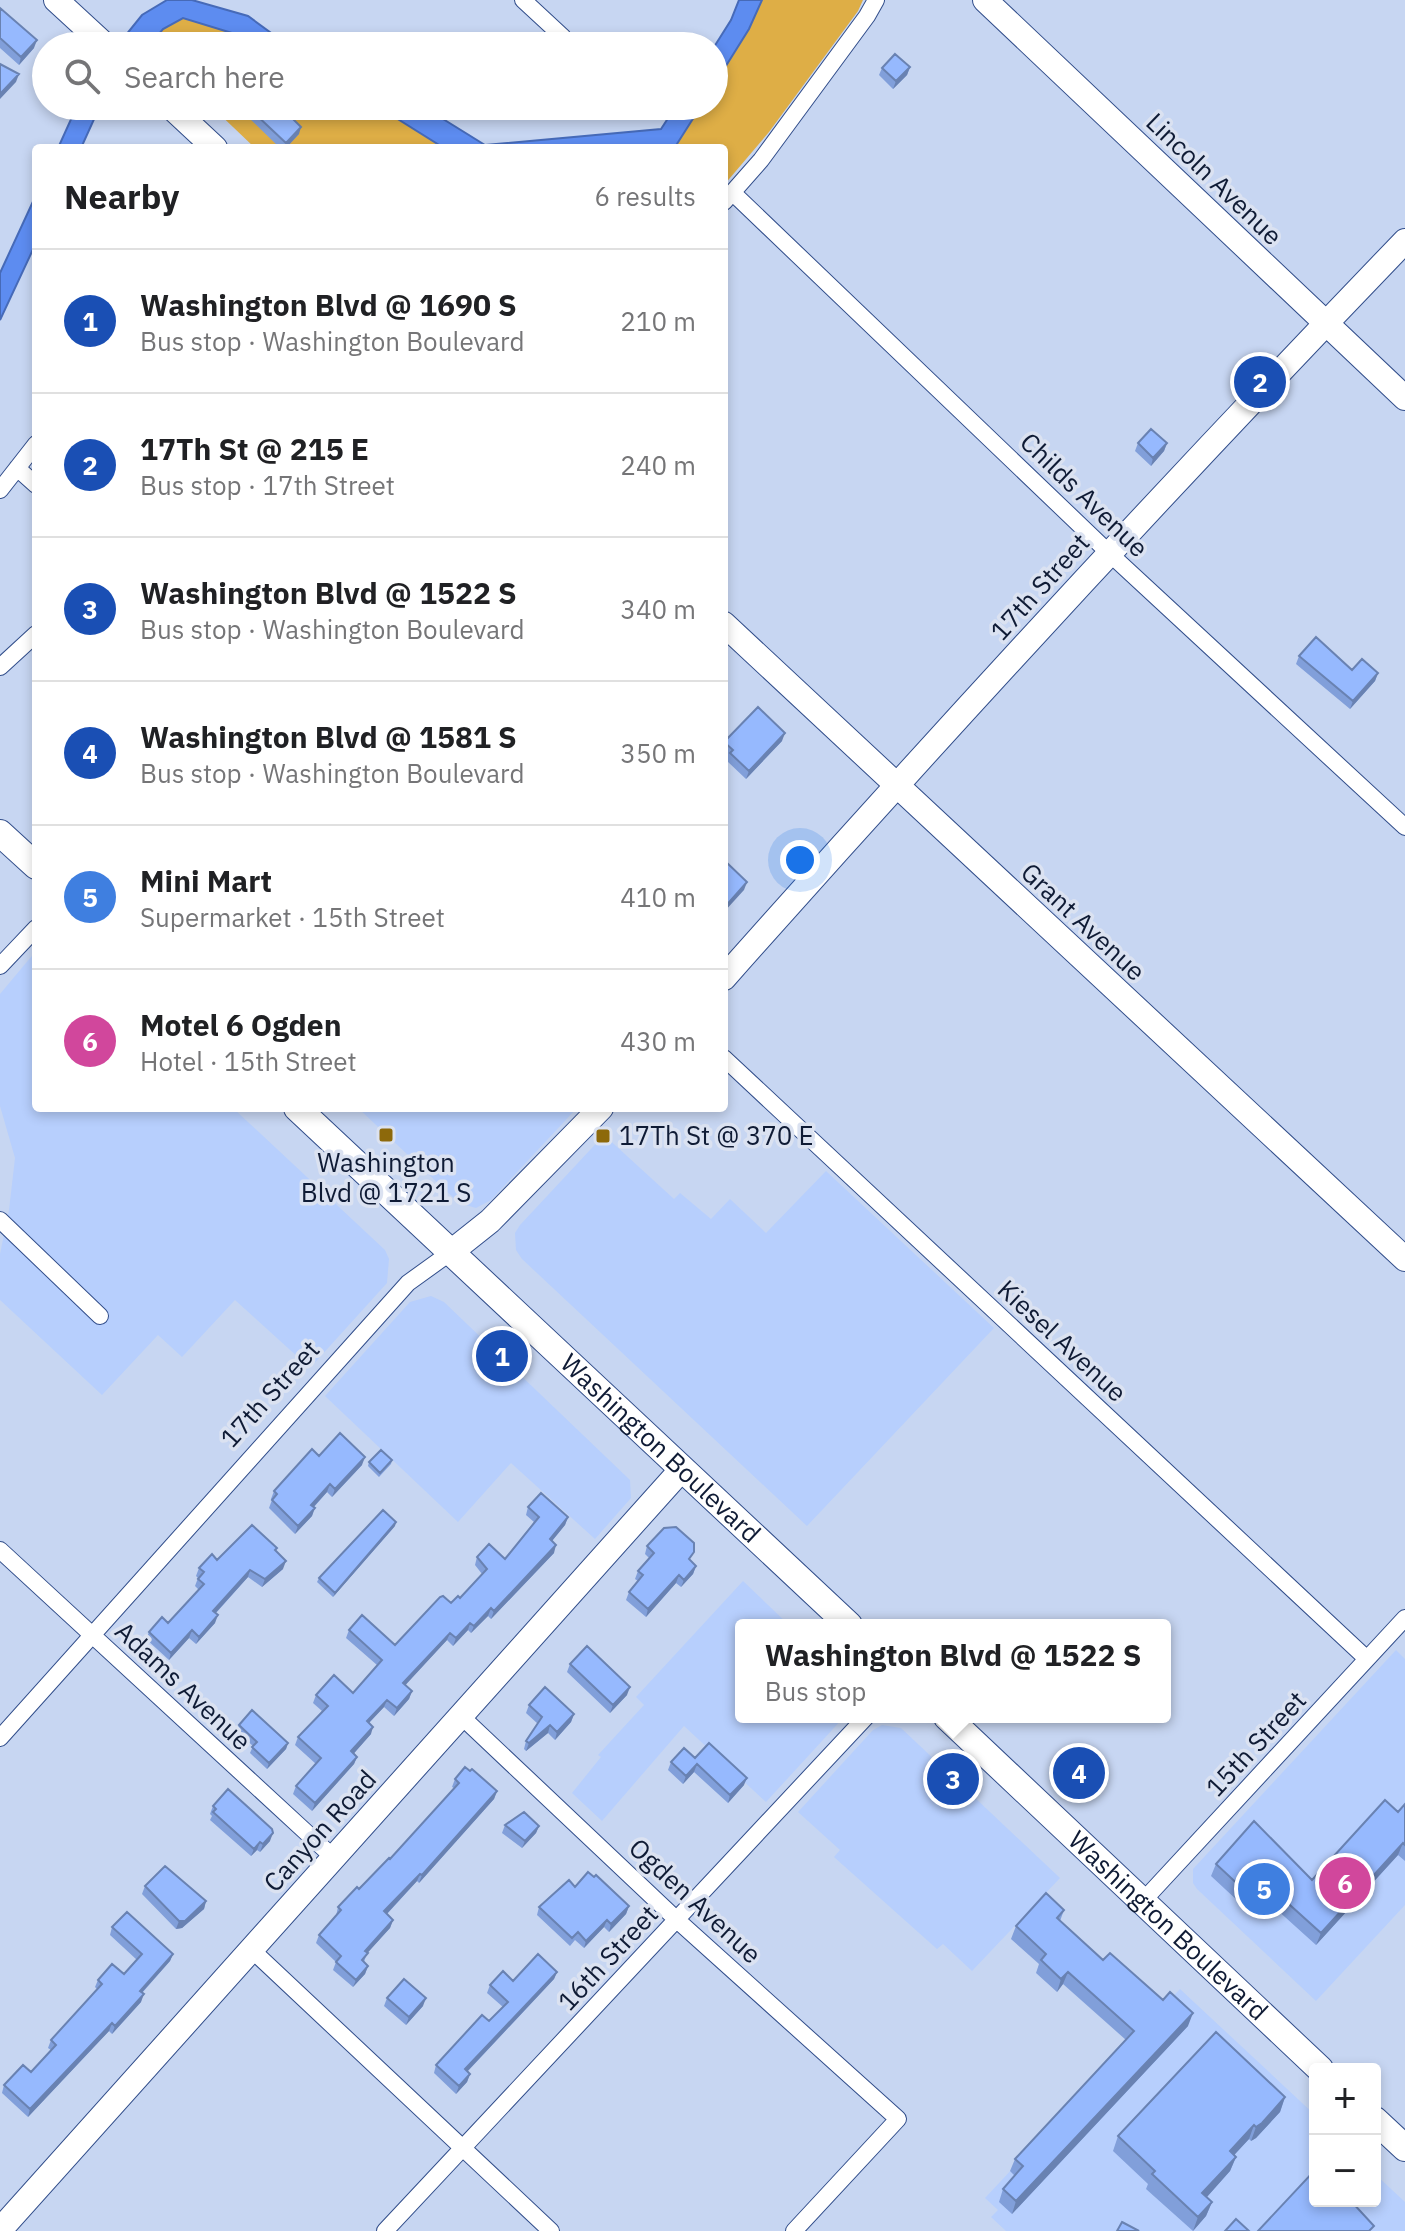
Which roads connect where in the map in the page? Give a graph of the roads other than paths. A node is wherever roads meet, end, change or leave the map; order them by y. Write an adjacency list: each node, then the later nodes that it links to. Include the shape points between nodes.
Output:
1 (56, 0): 5 (street)
2 (523, 0): 6 (street)
3 (876, 0): 9 (street)
4 (985, 0): 11 (street, Lincoln Avenue)
5 (91, 32)
6 (558, 32)
7 (185, 120): 8 (street)
8 (211, 144)
9 (728, 198): 17 (street, Childs Avenue)
10 (1405, 241): 11 (street, 17th Street)
11 (1325, 324): 12 (street, Lincoln Avenue); 17 (street, 17th Street)
12 (1405, 398)
13 (32, 449): 14 (street)
14 (17, 468): 15 (street); 16 (street)
15 (32, 481)
16 (0, 490)
17 (1109, 553): 21 (street, 17th Street); 22 (street, Childs Avenue)
18 (728, 628): 21 (street, Grant Avenue)
19 (32, 638): 20 (street)
20 (0, 667)
21 (896, 785): 27 (street, 17th Street); 33 (street, Grant Avenue)
22 (1405, 827)
23 (0, 833): 24 (main road)
24 (32, 862)
25 (32, 932): 26 (street)
26 (0, 966)
27 (728, 974)
28 (728, 1062): 40 (street, Kiesel Avenue)
29 (301, 1112): 32 (main road, Washington Boulevard)
30 (597, 1112): 32 (street, 17th Street, via 490,1221)
31 (0, 1220): 34 (street)
32 (451, 1252): 35 (main road, Washington Boulevard); 39 (street, 17th Street, via 408,1283)
33 (1405, 1259)
34 (100, 1316)
35 (682, 1469): 38 (main road, Washington Boulevard); 41 (street, Canyon Road)
36 (0, 1550): 39 (street, Adams Avenue)
37 (1405, 1618): 40 (street, 15th Street)
38 (843, 1619)
39 (92, 1635): 44 (street, 17th Street); 45 (street, Adams Avenue)
40 (1367, 1659): 46 (street, 15th Street)
41 (461, 1716): 45 (street, Canyon Road); 47 (street, Ogden Avenue)
42 (860, 1723): 47 (street, 16th Street)
43 (953, 1723): 46 (main road, Washington Boulevard)
44 (0, 1738)
45 (334, 1858): 48 (street, Canyon Road)
46 (1142, 1902): 49 (main road, Washington Boulevard)
47 (677, 1920): 52 (street, 16th Street); 56 (street, Ogden Avenue, via 898,2119)
48 (252, 1950): 52 (street); 53 (street, Canyon Road)
49 (1314, 2063)
50 (1381, 2126): 51 (main road)
51 (1405, 2148)
52 (463, 2149): 54 (street, 16th Street); 55 (street)
53 (0, 2230)
54 (385, 2231)
55 (551, 2231)
56 (794, 2231)

